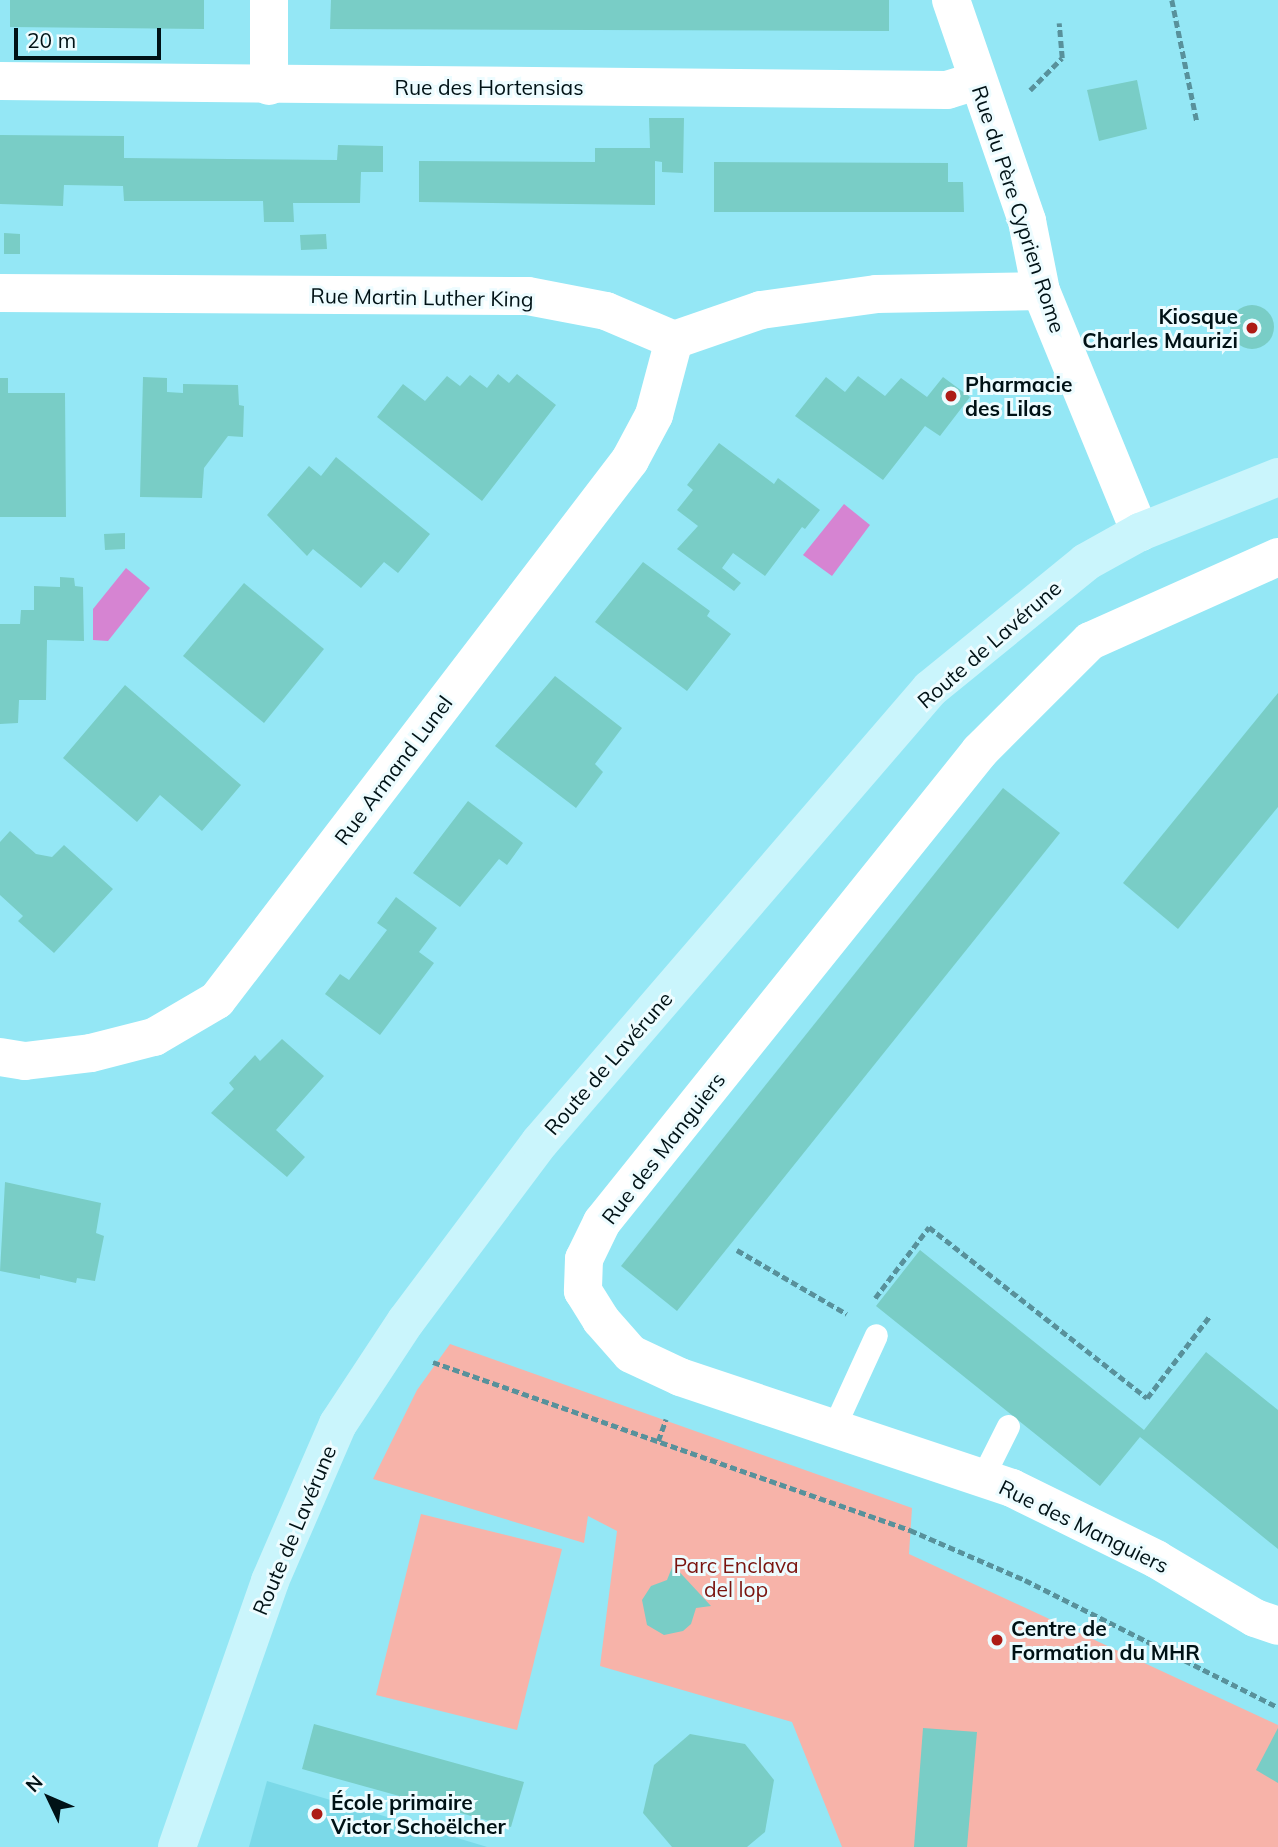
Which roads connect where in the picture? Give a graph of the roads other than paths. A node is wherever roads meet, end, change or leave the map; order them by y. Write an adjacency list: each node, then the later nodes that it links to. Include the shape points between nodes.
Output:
1 (269, 0): 4 (street)
2 (951, 0): 5 (street, Rue du Père Cyprien Rome)
3 (0, 81): 4 (street, Rue des Hortensias)
4 (269, 86): 5 (street, Rue des Hortensias, via 947,90)
5 (983, 97): 6 (street, Rue du Père Cyprien Rome, via 1027,221)
6 (1041, 290): 8 (street, via 876,294 761,310); 10 (street, Rue du Père Cyprien Rome)
7 (0, 293): 8 (street, Rue Martin Luther King, via 528,296 606,312)
8 (674, 340): 12 (street, Rue Armand Lunel, via 654,415 629,460 218,1000 154,1037 91,1053 25,1061)
9 (1278, 477): 10 (street, Route de Lavérune)
10 (1140, 532): 18 (street, Route de Lavérune, via 1086,562 930,689 540,1142 406,1321 338,1424 270,1581)
11 (1278, 557): 15 (street, Rue des Manguiers, via 1090,641 1058,670 980,751 602,1222 584,1259 583,1291 631,1354 680,1377)
12 (0, 1057)
13 (876, 1335): 15 (lane)
14 (1009, 1426): 16 (lane)
15 (833, 1429): 16 (street, Rue des Manguiers)
16 (982, 1478): 17 (street, Rue des Manguiers, via 1075,1517)
17 (1278, 1626)
18 (177, 1847)

